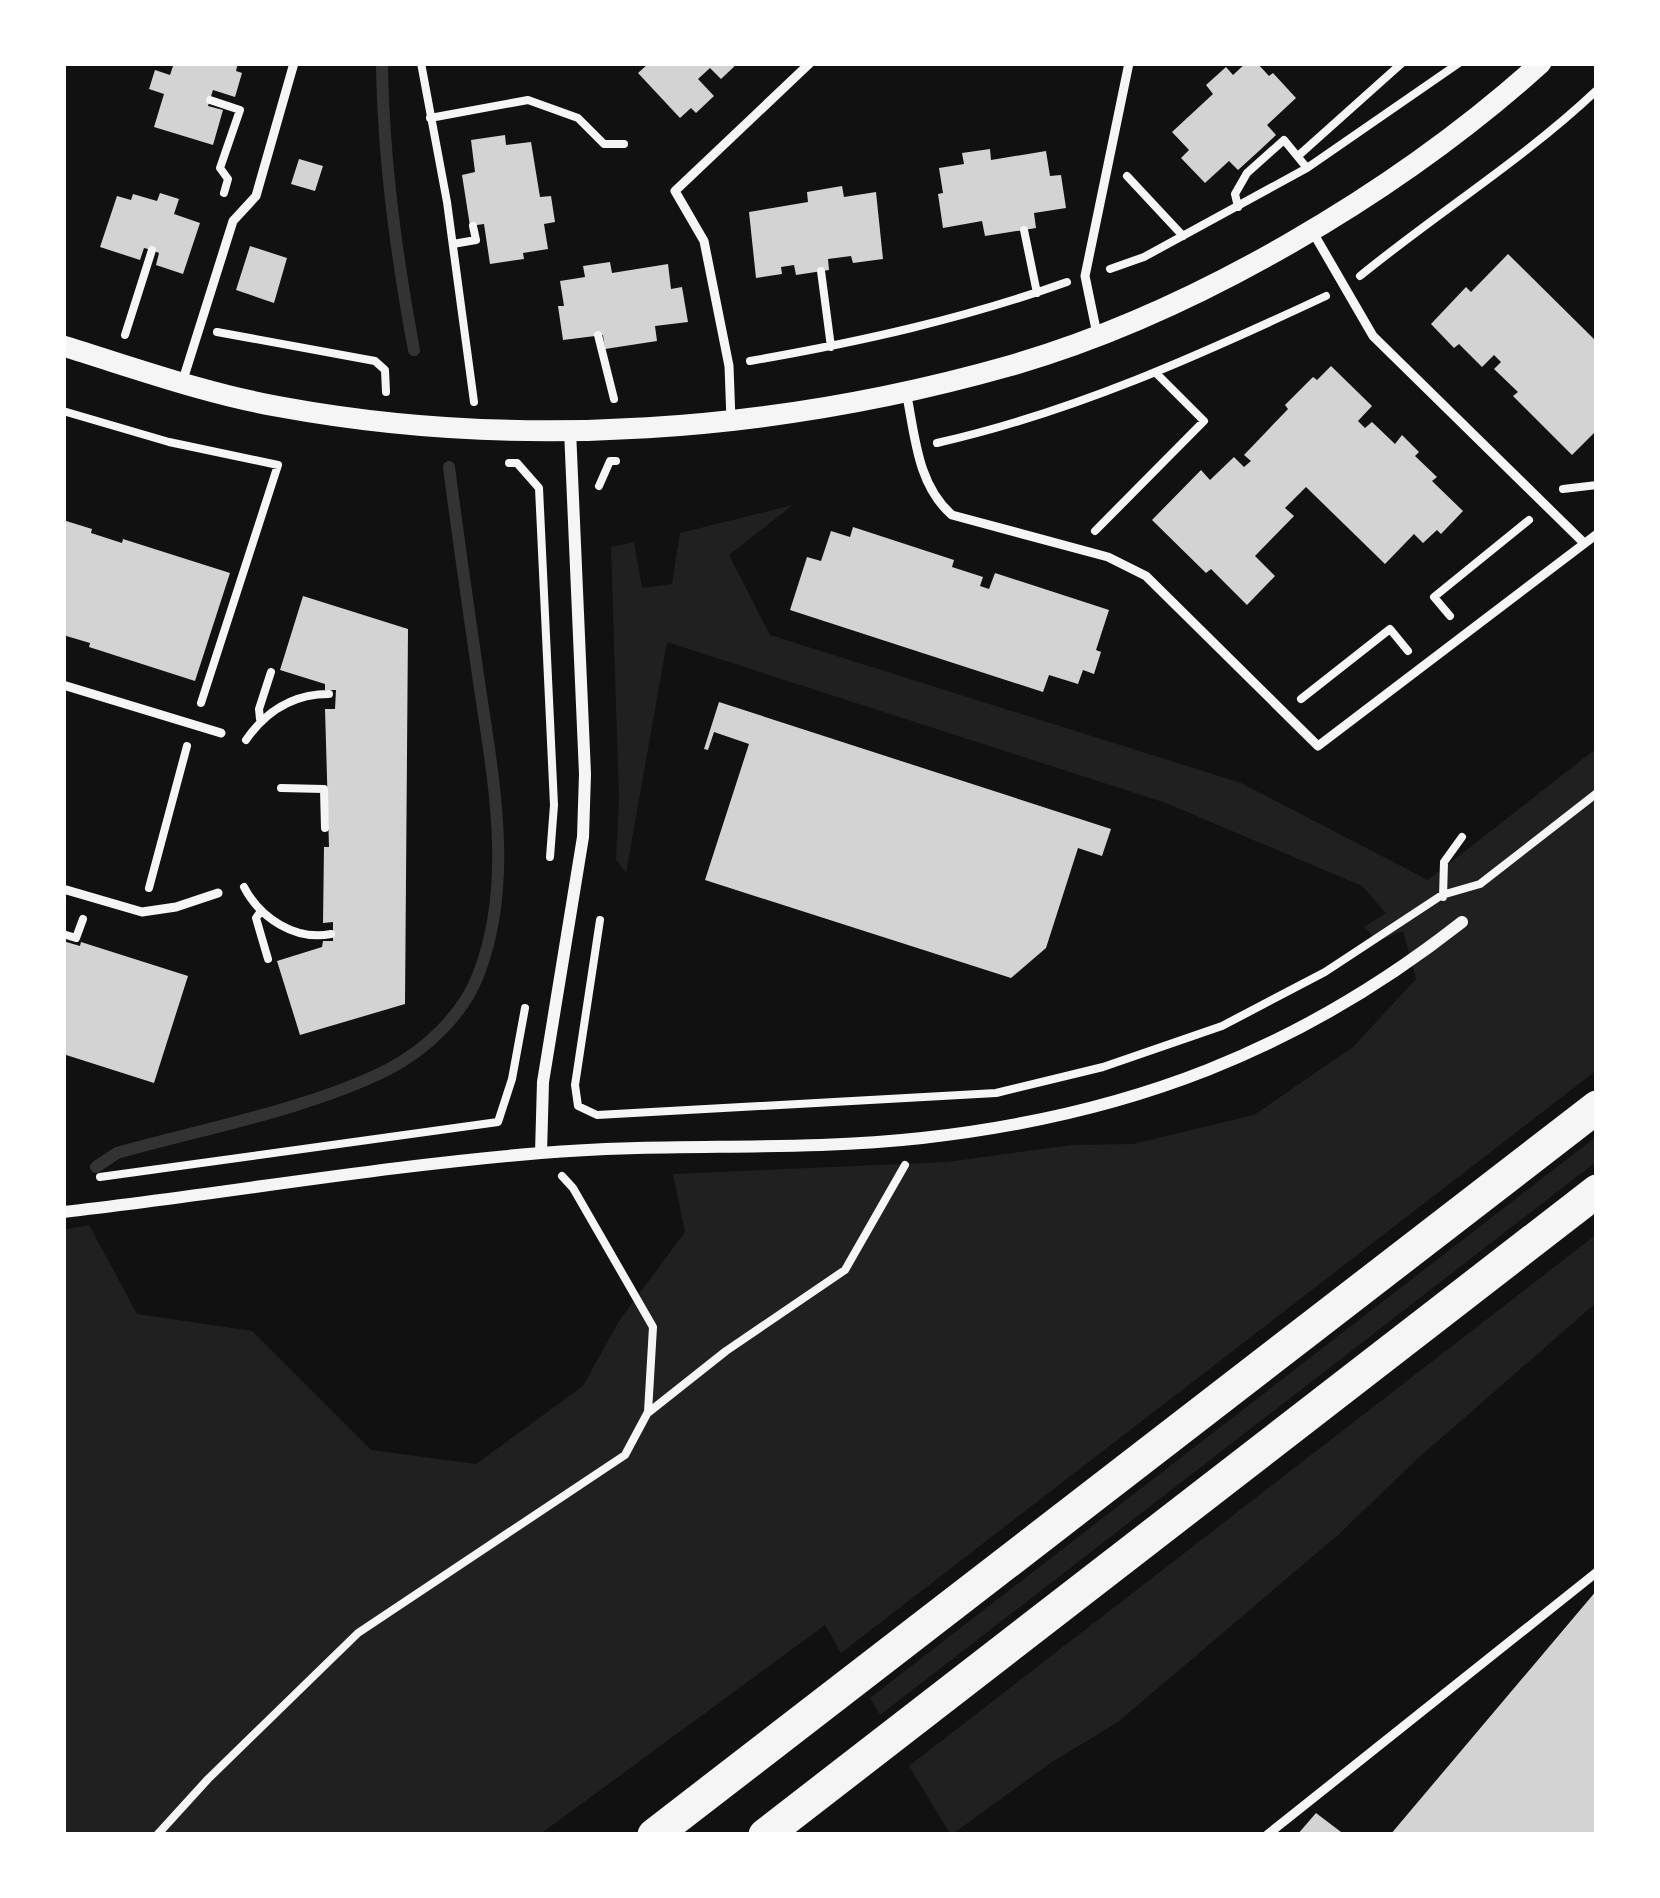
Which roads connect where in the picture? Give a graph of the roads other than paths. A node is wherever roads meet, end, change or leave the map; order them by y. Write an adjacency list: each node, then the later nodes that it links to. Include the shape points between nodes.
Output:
1 (295, 63): 8 (lane, via 256,196 233,221)
2 (810, 63): 10 (lane, via 675,191 704,241 729,366)
3 (1129, 63): 6 (lane, via 1084,276)
4 (1541, 63): 5 (street, via 1420,160)
5 (1312, 230): 6 (street); 13 (lane, via 1373,336)
6 (1097, 334): 9 (street)
7 (63, 346): 8 (street)
8 (182, 383): 11 (street, via 281,407 407,423)
9 (906, 391): 10 (street); 13 (lane, via 933,499 952,515 1108,557 1146,576 1318,746)
10 (731, 420): 11 (street)
11 (570, 430): 20 (street, via 583,837 542,1082)
12 (1597, 534): 13 (lane)
13 (1585, 544)
14 (63, 685): 15 (lane)
15 (221, 733)
16 (63, 889): 17 (lane, via 142,912)
17 (218, 893)
18 (1462, 922): 20 (street, via 1345,1004 1213,1071 1088,1111 921,1138)
19 (1597, 1107): 24 (highway)
20 (541, 1153): 22 (street)
21 (1597, 1191): 25 (highway)
22 (63, 1212)
23 (1597, 1572): 26 (lane)
24 (654, 1835)
25 (765, 1835)
26 (1267, 1835)

